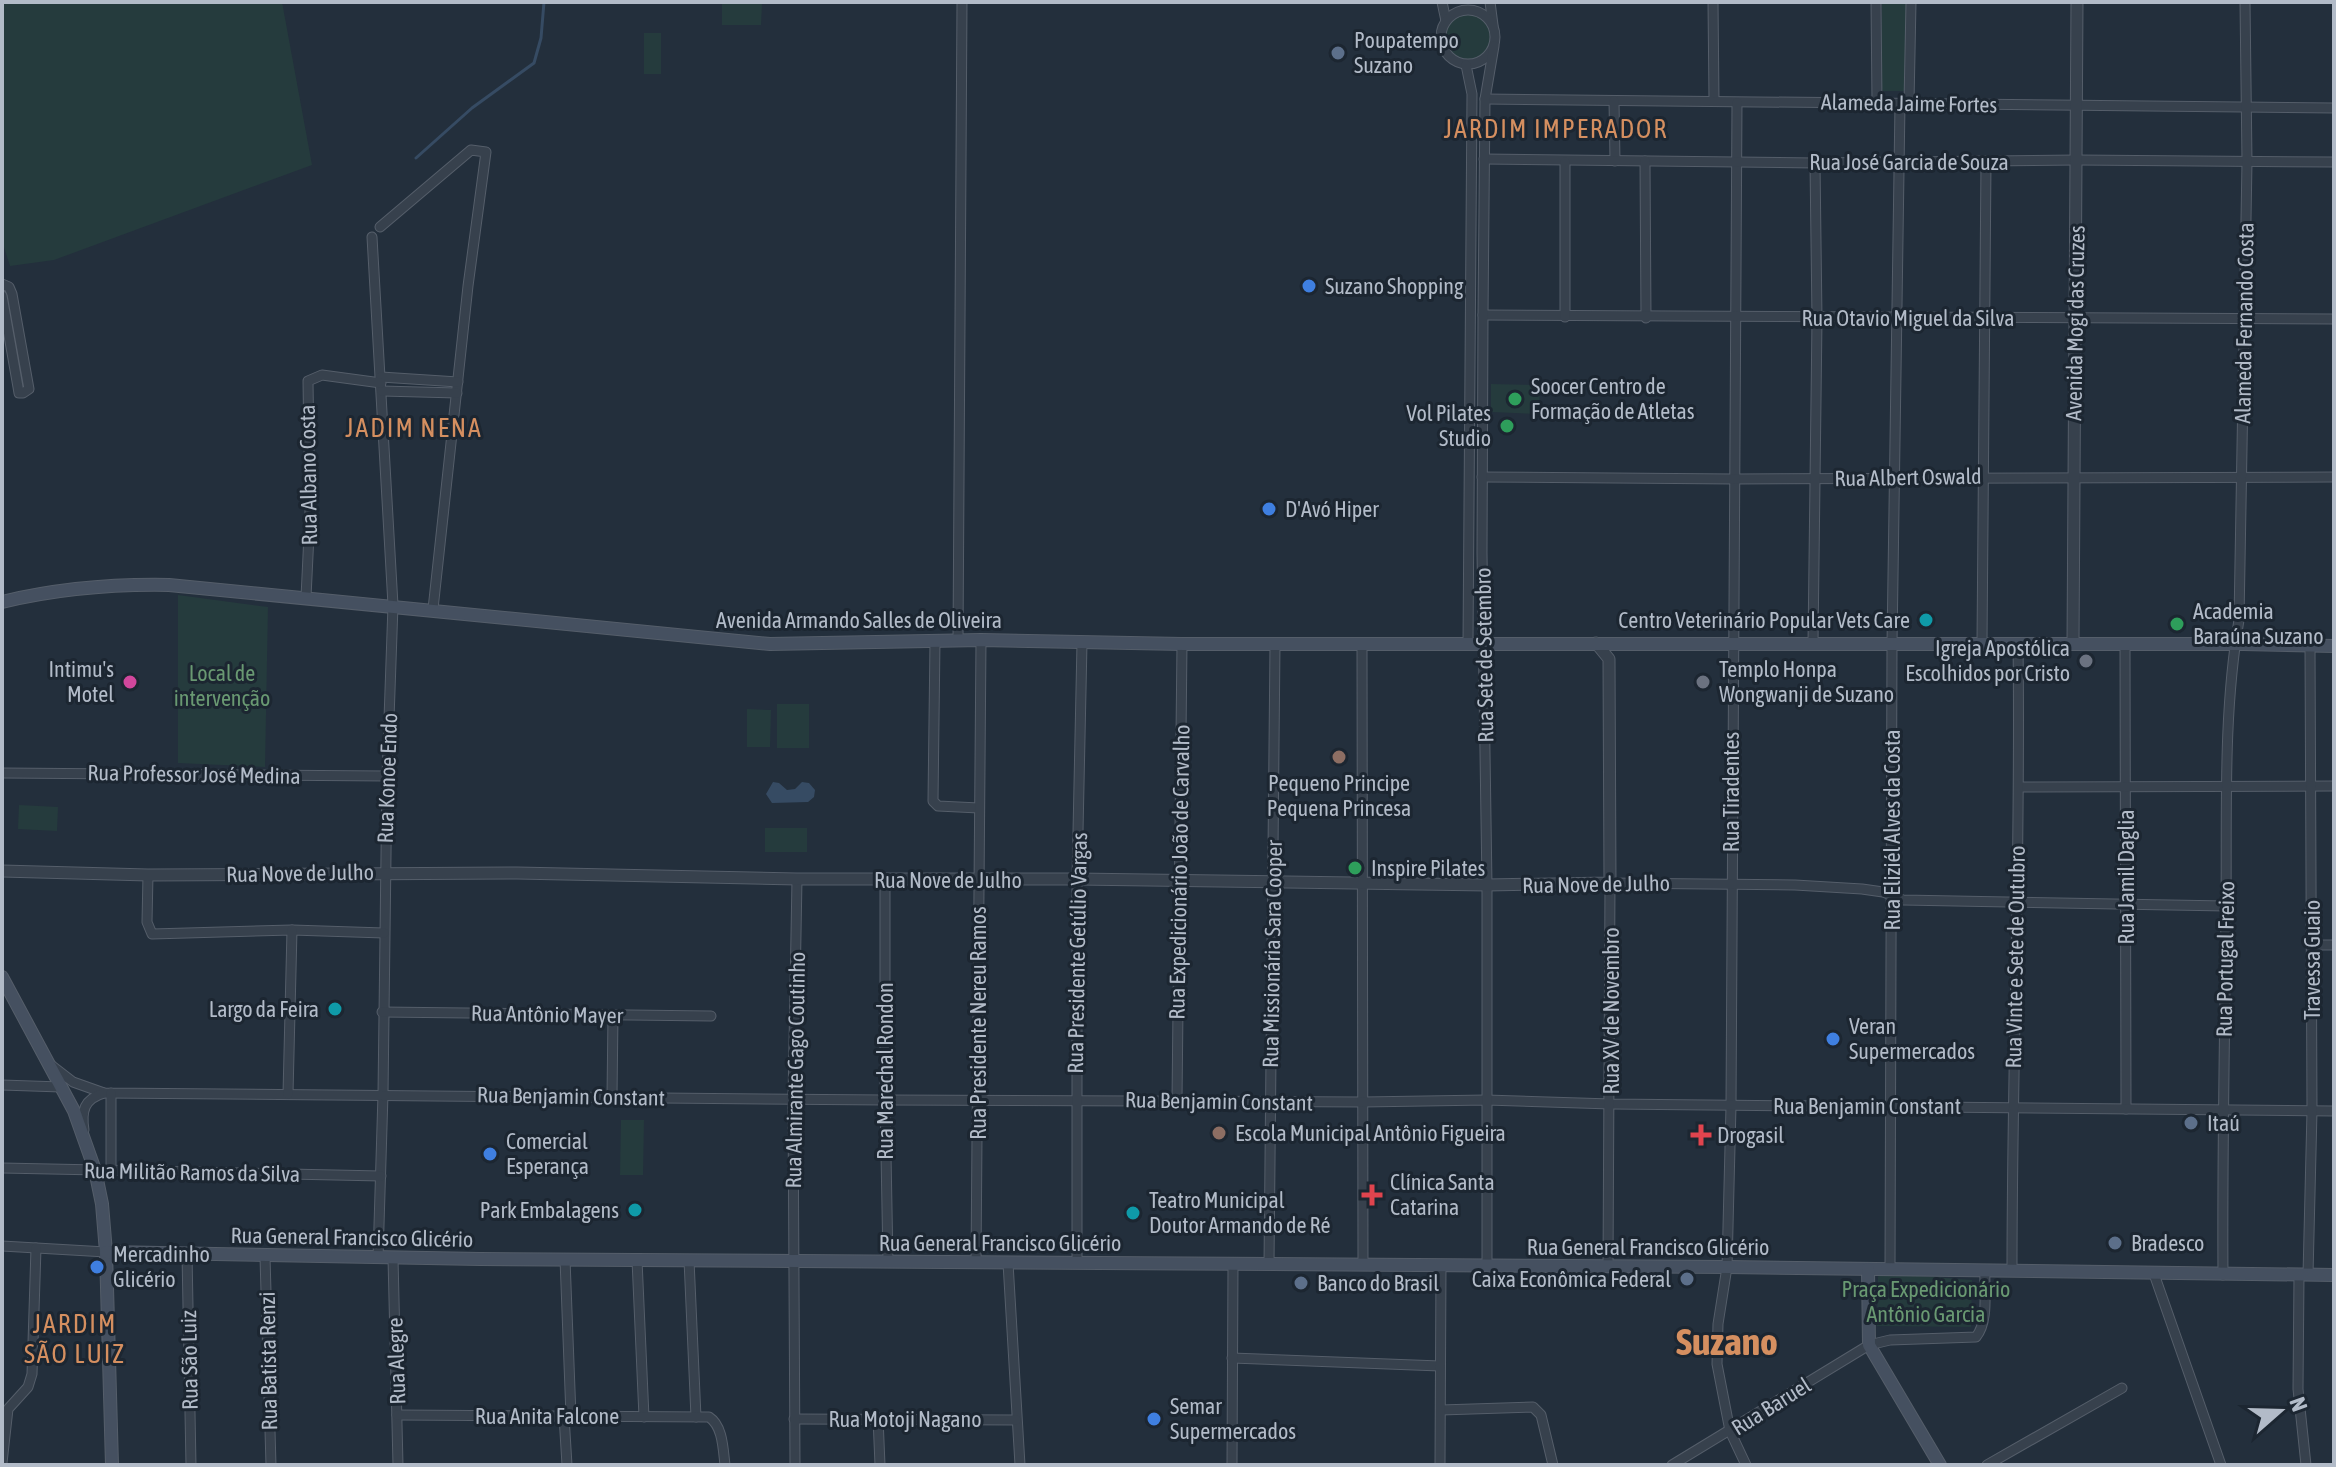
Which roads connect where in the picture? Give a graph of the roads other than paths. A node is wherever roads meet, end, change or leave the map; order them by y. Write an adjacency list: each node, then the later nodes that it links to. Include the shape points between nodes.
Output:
1 (962, 2): 62 (street)
2 (1442, 2): 10 (street)
3 (1490, 2): 11 (street)
4 (1713, 2): 16 (street)
5 (1876, 2): 17 (street)
6 (1911, 2): 19 (street, Rua Eliziél Alves da Costa)
7 (2077, 2): 20 (street, Avenida Mogi das Cruzes)
8 (2245, 2): 21 (street, Alameda Fernando Costa)
9 (1468, 6): 10 (street); 11 (street)
10 (1446, 21): 13 (street, via 1441,33 1444,51)
11 (1493, 28): 12 (street)
12 (1494, 46): 13 (street, via 1483,60); 14 (street, Rua Sete de Setembro)
13 (1466, 65): 66 (street, Rua Sete de Setembro, via 1472,94)
14 (1485, 99): 15 (street, Alameda Jaime Fortes); 23 (street, Rua Sete de Setembro)
15 (1614, 101): 16 (street, Alameda Jaime Fortes); 25 (street)
16 (1714, 101): 18 (street, Alameda Jaime Fortes)
17 (1877, 102): 18 (street, Alameda Jaime Fortes); 19 (street, Alameda Jaime Fortes)
18 (1737, 103): 28 (street, Rua Tiradentes)
19 (1905, 103): 20 (street, Alameda Jaime Fortes); 33 (street, Rua Eliziél Alves da Costa)
20 (2077, 106): 21 (street, Alameda Jaime Fortes); 24 (street, Avenida Mogi das Cruzes)
21 (2246, 108): 22 (street, Alameda Jaime Fortes); 30 (street, Alameda Fernando Costa)
22 (2334, 108)
23 (1484, 159): 27 (street, Rua José Garcia de Souza); 38 (street, Rua Sete de Setembro)
24 (2077, 160): 29 (street, Rua José Garcia de Souza); 30 (street, Rua José Garcia de Souza); 43 (street, Avenida Mogi das Cruzes)
25 (1615, 161): 26 (street, Rua José Garcia de Souza); 27 (street, Rua José Garcia de Souza)
26 (1645, 161): 28 (street, Rua José Garcia de Souza); 40 (street)
27 (1565, 162): 39 (street)
28 (1737, 162): 32 (street, Rua José Garcia de Souza); 41 (street, Rua Tiradentes)
29 (1986, 162): 33 (street, Rua José Garcia de Souza); 42 (street)
30 (2247, 162): 31 (street, Rua José Garcia de Souza); 44 (street, Alameda Fernando Costa)
31 (2334, 162)
32 (1815, 163): 33 (street, Rua José Garcia de Souza); 45 (street)
33 (1901, 163): 46 (street, Rua Eliziél Alves da Costa)
34 (380, 227): 49 (street, via 471,150 486,152)
35 (372, 237): 48 (street, Rua Konoe Endo)
36 (2, 284): 37 (street, via 12,294 28,386 21,394)
37 (2, 296)
38 (1483, 315): 39 (street, Rua Otavio Miguel da Silva); 53 (street, Rua Sete de Setembro)
39 (1565, 317): 40 (street, Rua Otavio Miguel da Silva)
40 (1646, 318): 41 (street, Rua Otavio Miguel da Silva)
41 (1735, 318): 45 (street, Rua Otavio Miguel da Silva); 57 (street, Rua Tiradentes)
42 (1984, 318): 43 (street, Rua Otavio Miguel da Silva); 46 (street, Rua Otavio Miguel da Silva); 50 (street)
43 (2075, 318): 44 (street, Rua Otavio Miguel da Silva); 51 (street, Avenida Mogi das Cruzes)
44 (2244, 318): 47 (street, Rua Otavio Miguel da Silva); 52 (street, Alameda Fernando Costa)
45 (1817, 319): 46 (street, Rua Otavio Miguel da Silva); 56 (street)
46 (1898, 319): 54 (street, Rua Eliziél Alves da Costa)
47 (2334, 319)
48 (381, 384): 49 (street, Rua Albano Costa); 58 (street, Rua Albano Costa, via 322,375 308,381); 60 (street, Rua Konoe Endo)
49 (457, 388): 61 (street)
50 (1984, 476): 51 (street, Rua Albert Oswald); 54 (street, Rua Albert Oswald); 71 (street)
51 (2073, 476): 52 (street, Rua Albert Oswald); 78 (street, Avenida Mogi das Cruzes)
52 (2240, 476): 55 (street, Rua Albert Oswald); 80 (street, Alameda Fernando Costa)
53 (1482, 477): 57 (street, Rua Albert Oswald); 75 (street, Rua Sete de Setembro)
54 (1896, 477): 56 (street, Rua Albert Oswald); 76 (street, Rua Eliziél Alves da Costa)
55 (2334, 477)
56 (1815, 478): 57 (street, Rua Albert Oswald); 70 (street)
57 (1734, 479): 69 (street, Rua Tiradentes)
58 (306, 597): 59 (main road, Avenida Armando Salles de Oliveira, via 129,584); 60 (main road, Avenida Armando Salles de Oliveira)
59 (2, 602)
60 (393, 605): 61 (main road, Avenida Armando Salles de Oliveira); 85 (street, Rua Konoe Endo)
61 (433, 609): 64 (main road, Avenida Armando Salles de Oliveira, via 742,643)
62 (958, 640): 63 (main road, Avenida Armando Salles de Oliveira); 64 (main road, Avenida Armando Salles de Oliveira)
63 (981, 640): 65 (main road, Avenida Armando Salles de Oliveira); 91 (street, Rua Presidente Nereu Ramos)
64 (935, 641): 91 (street, via 933,801 938,806)
65 (1082, 643): 72 (main road, Avenida Armando Salles de Oliveira); 97 (street, Rua Presidente Getúlio Vargas)
66 (1468, 643): 74 (main road, Avenida Armando Salles de Oliveira); 75 (main road, Avenida Armando Salles de Oliveira)
67 (1596, 643): 68 (main road, Avenida Armando Salles de Oliveira); 75 (main road, Avenida Armando Salles de Oliveira); 83 (street)
68 (1625, 643): 69 (main road, Avenida Armando Salles de Oliveira); 83 (street)
69 (1732, 643): 70 (main road, Avenida Armando Salles de Oliveira); 103 (street, Rua Tiradentes)
70 (1813, 643): 76 (main road, Avenida Armando Salles de Oliveira)
71 (1982, 643): 76 (main road, Avenida Armando Salles de Oliveira); 77 (main road, Avenida Armando Salles de Oliveira)
72 (1182, 644): 73 (main road, Avenida Armando Salles de Oliveira); 99 (street, Rua Expedicionário João de Carvalho)
73 (1275, 644): 74 (main road, Avenida Armando Salles de Oliveira); 100 (street, Rua Missionária Sara Cooper)
74 (1362, 644): 101 (street)
75 (1485, 644): 104 (street, Rua Sete de Setembro)
76 (1892, 644): 105 (street, Rua Eliziél Alves da Costa)
77 (2018, 644): 78 (main road, Avenida Armando Salles de Oliveira); 90 (street, Rua Vinte e Sete de Outubro)
78 (2073, 644): 79 (main road, Avenida Armando Salles de Oliveira)
79 (2125, 644): 80 (main road, Avenida Armando Salles de Oliveira); 86 (street, Rua Jamil Daglia)
80 (2235, 644): 81 (main road, Avenida Armando Salles de Oliveira); 87 (street, Rua Portugal Freixo)
81 (2310, 646): 82 (main road, Avenida Armando Salles de Oliveira); 88 (street, Travessa Guaio)
82 (2334, 646)
83 (1609, 659): 102 (street, Rua XV de Novembro)
84 (2, 773): 85 (street, Rua Professor José Medina)
85 (387, 776): 93 (street, Rua Konoe Endo)
86 (2125, 786): 87 (street); 90 (street); 107 (street, Rua Jamil Daglia)
87 (2227, 786): 88 (street); 108 (street, Rua Portugal Freixo)
88 (2311, 786): 89 (street); 111 (street, Travessa Guaio)
89 (2334, 786)
90 (2020, 787): 106 (street, Rua Vinte e Sete de Outubro)
91 (979, 808): 98 (street, Rua Presidente Nereu Ramos)
92 (2, 871): 94 (street, Rua Nove de Julho)
93 (385, 873): 94 (street, Rua Nove de Julho); 95 (street, Rua Nove de Julho); 110 (street, Rua Konoe Endo)
94 (148, 875): 109 (street, via 147,922 152,934)
95 (797, 879): 96 (street, Rua Nove de Julho); 124 (street, Rua Almirante Gago Coutinho)
96 (885, 879): 98 (street, Rua Nove de Julho); 126 (street, Rua Marechal Rondon)
97 (1077, 879): 98 (street, Rua Nove de Julho); 99 (street, Rua Nove de Julho); 125 (street, Rua Presidente Getúlio Vargas)
98 (979, 881): 127 (street, Rua Presidente Nereu Ramos)
99 (1180, 881): 100 (street, Rua Nove de Julho); 128 (street, Rua Expedicionário João de Carvalho)
100 (1274, 882): 101 (street, Rua Nove de Julho); 130 (street, Rua Missionária Sara Cooper)
101 (1363, 883): 104 (street, Rua Nove de Julho); 131 (street)
102 (1610, 883): 103 (street, Rua Nove de Julho); 104 (street, Rua Nove de Julho); 132 (street, Rua XV de Novembro)
103 (1730, 883): 105 (street, Rua Nove de Julho, via 1862,889); 133 (street, Rua Tiradentes)
104 (1487, 885): 129 (street, Rua Sete de Setembro)
105 (1892, 896): 106 (street, Rua Nove de Julho); 134 (street, Rua Eliziél Alves da Costa)
106 (2016, 901): 107 (street, Rua Nove de Julho); 135 (street, Rua Vinte e Sete de Outubro)
107 (2126, 903): 108 (street, Rua Nove de Julho); 136 (street, Rua Jamil Daglia)
108 (2226, 906): 137 (street, Rua Portugal Freixo)
109 (292, 930): 110 (street); 121 (street)
110 (384, 933): 114 (street, Rua Konoe Endo)
111 (2312, 945): 112 (street); 138 (street, Travessa Guaio)
112 (2334, 945)
113 (2, 977): 117 (main road)
114 (382, 1012): 115 (street, Rua Antônio Mayer); 122 (street, Rua Konoe Endo)
115 (613, 1015): 116 (street, Rua Antônio Mayer); 123 (street)
116 (711, 1016)
117 (46, 1061): 119 (main road); 120 (street, Rua Benjamin Constant, via 73,1082)
118 (2, 1085): 119 (street)
119 (61, 1087): 140 (main road)
120 (107, 1093): 121 (street, Rua Benjamin Constant); 140 (street, via 84,1106); 143 (street)
121 (288, 1094): 122 (street, Rua Benjamin Constant)
122 (383, 1094): 123 (street, Rua Benjamin Constant); 144 (street)
123 (612, 1097): 124 (street, Rua Benjamin Constant)
124 (793, 1099): 126 (street, Rua Benjamin Constant); 155 (street, Rua Almirante Gago Coutinho)
125 (1075, 1099): 127 (street, Rua Benjamin Constant); 128 (street, Rua Benjamin Constant); 159 (street, Rua Presidente Getúlio Vargas)
126 (885, 1100): 127 (street, Rua Benjamin Constant); 156 (street, Rua Marechal Rondon)
127 (977, 1100): 157 (street, Rua Presidente Nereu Ramos)
128 (1177, 1100): 130 (street, Rua Benjamin Constant)
129 (1486, 1100): 131 (street, Rua Benjamin Constant); 132 (street, Rua Benjamin Constant); 164 (street, Rua Sete de Setembro)
130 (1270, 1101): 131 (street, Rua Benjamin Constant); 161 (street, Rua Missionária Sara Cooper)
131 (1363, 1102): 162 (street)
132 (1611, 1104): 133 (street, Rua Benjamin Constant); 165 (street, Rua XV de Novembro)
133 (1731, 1106): 134 (street, Rua Benjamin Constant); 166 (street, Rua Tiradentes)
134 (1890, 1106): 135 (street, Rua Benjamin Constant); 168 (street, Rua Eliziél Alves da Costa)
135 (2012, 1108): 136 (street, Rua Benjamin Constant); 169 (street, Rua Vinte e Sete de Outubro)
136 (2126, 1109): 137 (street, Rua Benjamin Constant)
137 (2222, 1110): 138 (street, Rua Benjamin Constant); 172 (street, Rua Portugal Freixo)
138 (2312, 1111): 139 (street, Rua Benjamin Constant); 173 (street, Travessa Guaio)
139 (2334, 1111)
140 (86, 1139): 142 (main road)
141 (2, 1168): 142 (street, Rua Militão Ramos da Silva)
142 (95, 1170): 143 (street, Rua Militão Ramos da Silva); 147 (main road)
143 (111, 1170): 144 (street, Rua Militão Ramos da Silva)
144 (381, 1176): 150 (street)
145 (2, 1246): 146 (street, Rua General Francisco Glicério)
146 (36, 1248): 147 (street, Rua General Francisco Glicério); 179 (street, via 32,1374 28,1387)
147 (106, 1252): 148 (main road, Rua General Francisco Glicério); 190 (main road)
148 (187, 1254): 149 (main road, Rua General Francisco Glicério); 191 (street, Rua São Luiz)
149 (265, 1257): 150 (main road, Rua General Francisco Glicério); 192 (street, Rua Batista Renzi)
150 (378, 1258): 151 (main road, Rua General Francisco Glicério)
151 (393, 1258): 152 (main road, Rua General Francisco Glicério); 181 (street, Rua Alegre)
152 (565, 1259): 153 (main road, Rua General Francisco Glicério); 182 (street)
153 (637, 1260): 154 (main road, Rua General Francisco Glicério); 183 (street)
154 (689, 1260): 155 (main road, Rua General Francisco Glicério); 184 (street)
155 (793, 1261): 156 (main road, Rua General Francisco Glicério); 186 (street, Rua Almirante Gago Coutinho)
156 (888, 1262): 157 (main road, Rua General Francisco Glicério)
157 (976, 1262): 158 (main road, Rua General Francisco Glicério)
158 (1008, 1263): 159 (main road, Rua General Francisco Glicério); 187 (street)
159 (1077, 1263): 160 (main road, Rua General Francisco Glicério)
160 (1233, 1264): 161 (main road, Rua General Francisco Glicério); 176 (street)
161 (1269, 1264): 162 (main road, Rua General Francisco Glicério)
162 (1363, 1265): 163 (main road, Rua General Francisco Glicério)
163 (1441, 1265): 164 (main road, Rua General Francisco Glicério); 177 (street)
164 (1487, 1266): 165 (main road, Rua General Francisco Glicério)
165 (1608, 1267): 166 (main road, Rua General Francisco Glicério)
166 (1727, 1267): 167 (main road, Rua General Francisco Glicério); 188 (street, Rua Tiradentes, via 1717,1356)
167 (1868, 1269): 168 (main road, Rua General Francisco Glicério); 175 (main road)
168 (1890, 1270): 170 (main road, Rua General Francisco Glicério)
169 (2012, 1270): 170 (main road, Rua General Francisco Glicério); 171 (main road, Rua General Francisco Glicério)
170 (1985, 1272): 175 (street, via 1982,1328 1976,1337)
171 (2154, 1274): 172 (main road, Rua General Francisco Glicério); 206 (street)
172 (2223, 1275): 173 (main road, Rua General Francisco Glicério)
173 (2304, 1275): 174 (main road, Rua General Francisco Glicério); 207 (street, Travessa Guaio, via 2297,1369)
174 (2334, 1275)
175 (1869, 1345): 188 (street, Rua Baruel); 204 (main road)
176 (1232, 1358): 177 (street); 199 (street)
177 (1440, 1366): 180 (street)
178 (2122, 1388): 205 (street)
179 (5, 1409): 189 (street)
180 (1441, 1410): 200 (street); 201 (street, via 1529,1405 1541,1415)
181 (397, 1415): 182 (street, Rua Anita Falcone); 193 (street, Rua Alegre)
182 (568, 1416): 183 (street, Rua Anita Falcone); 194 (street)
183 (644, 1417): 184 (street, Rua Anita Falcone)
184 (696, 1417): 195 (street, via 716,1422)
185 (878, 1418): 186 (street, Rua Motoji Nagano); 187 (street, Rua Motoji Nagano); 197 (street)
186 (794, 1419): 196 (street, Rua Almirante Gago Coutinho)
187 (1016, 1420): 198 (street)
188 (1730, 1431): 202 (street, Rua Baruel); 203 (street, Rua Tiradentes)
189 (2, 1463)
190 (112, 1465)
191 (191, 1465)
192 (271, 1465)
193 (398, 1465)
194 (567, 1465)
195 (725, 1465)
196 (795, 1465)
197 (880, 1465)
198 (1020, 1465)
199 (1232, 1465)
200 (1440, 1465)
201 (1553, 1465)
202 (1672, 1465)
203 (1746, 1465)
204 (1940, 1465)
205 (1987, 1465)
206 (2221, 1465)
207 (2306, 1465)

